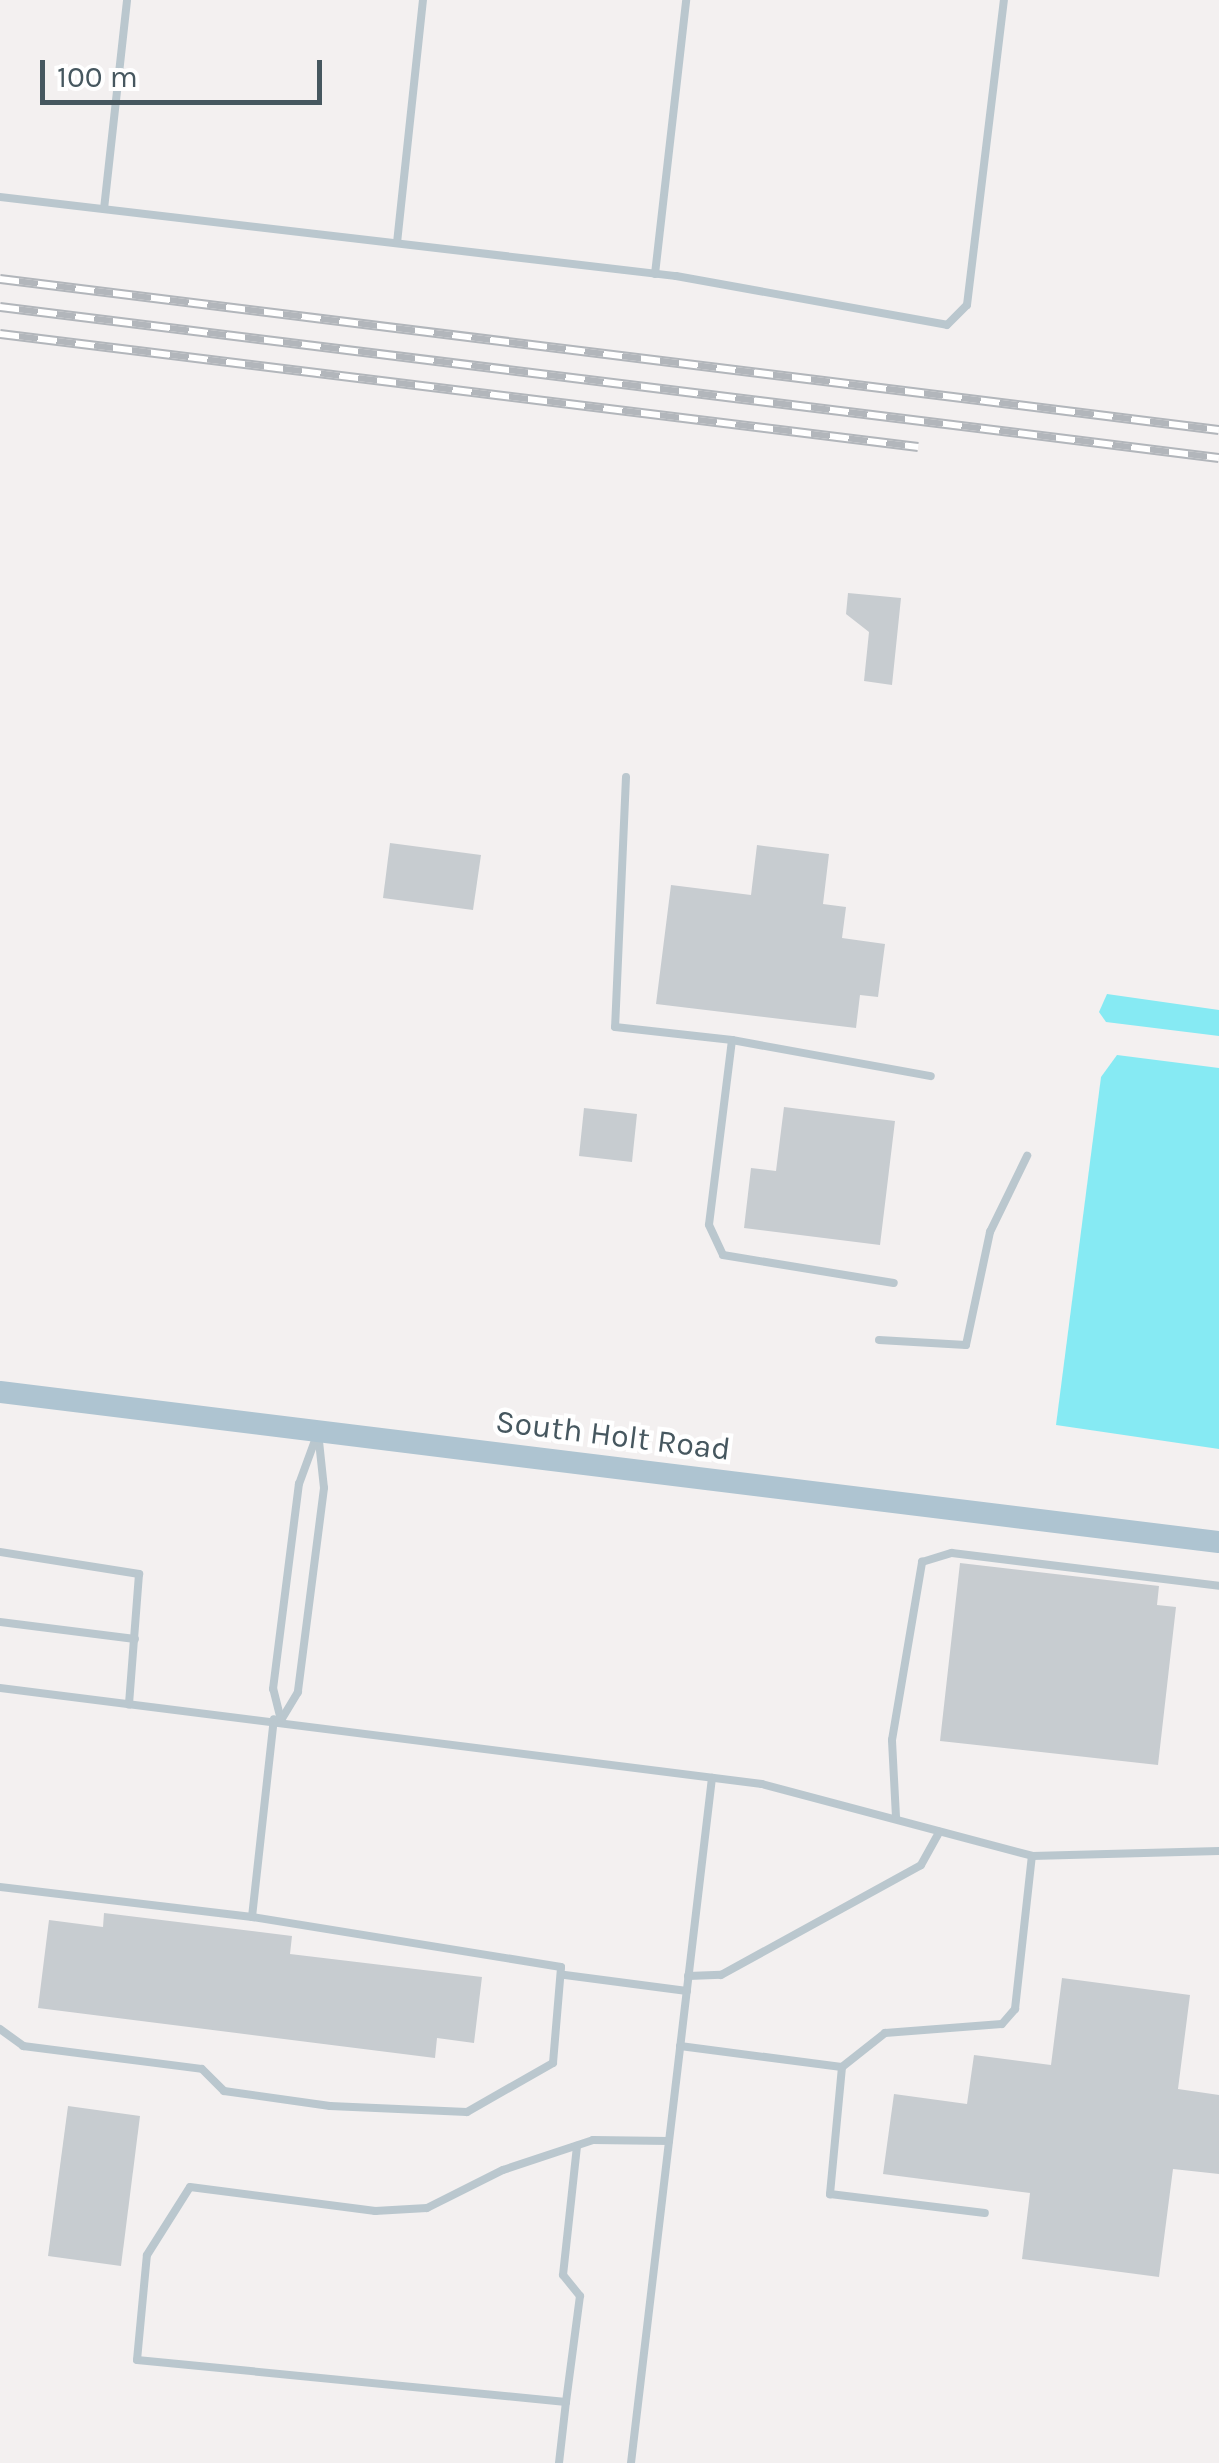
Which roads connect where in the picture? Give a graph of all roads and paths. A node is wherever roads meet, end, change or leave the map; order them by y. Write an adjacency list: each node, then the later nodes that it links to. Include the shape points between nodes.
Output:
1 (128, 0): 6 (lane)
2 (423, 0): 7 (lane)
3 (686, 0): 8 (lane)
4 (1004, 0): 8 (lane, via 973,273 957,319 907,325)
5 (0, 198): 6 (lane)
6 (104, 209): 7 (lane)
7 (398, 243): 8 (lane)
8 (655, 274)
9 (626, 777): 10 (lane, via 616,1027)
10 (732, 1040): 11 (lane); 13 (lane, via 709,1225 723,1255)
11 (932, 1076)
12 (1027, 1156): 14 (lane, via 990,1232 966,1345)
13 (894, 1283)
14 (880, 1340)
15 (0, 1392): 16 (main road, South Holt Road)
16 (318, 1432): 17 (main road, South Holt Road); 24 (lane, via 296,1504 274,1689); 24 (lane, via 324,1488 298,1692)
17 (1219, 1542)
18 (0, 1552): 21 (lane, via 139,1574)
19 (1219, 1586): 26 (lane, via 952,1553 922,1562 892,1740)
20 (0, 1622): 21 (lane)
21 (135, 1640): 23 (lane)
22 (0, 1688): 23 (lane)
23 (129, 1704): 24 (lane)
24 (278, 1720): 25 (lane); 31 (lane)
25 (712, 1778): 26 (lane); 33 (lane)
26 (896, 1817): 27 (lane)
27 (939, 1832): 29 (lane); 33 (lane, via 921,1865 721,1975)
28 (1219, 1851): 29 (lane)
29 (1032, 1856): 37 (lane, via 1015,2009 1002,2024 884,2033)
30 (0, 1887): 31 (lane)
31 (252, 1918): 32 (lane, via 550,1962)
32 (564, 1975): 34 (lane); 35 (lane, via 553,2063 467,2112 224,2091 202,2069 24,2046)
33 (688, 1976): 34 (lane)
34 (687, 1990): 36 (lane)
35 (0, 2030)
36 (680, 2046): 37 (lane); 38 (lane)
37 (842, 2067): 40 (lane, via 830,2194)
38 (669, 2141): 39 (lane, via 622,2136); 43 (lane)
39 (577, 2146): 41 (lane, via 562,2275 580,2296); 41 (lane, via 428,2208 376,2211 190,2187 147,2255 136,2360)
40 (984, 2213)
41 (566, 2402): 42 (lane)
42 (559, 2463)
43 (631, 2463)

